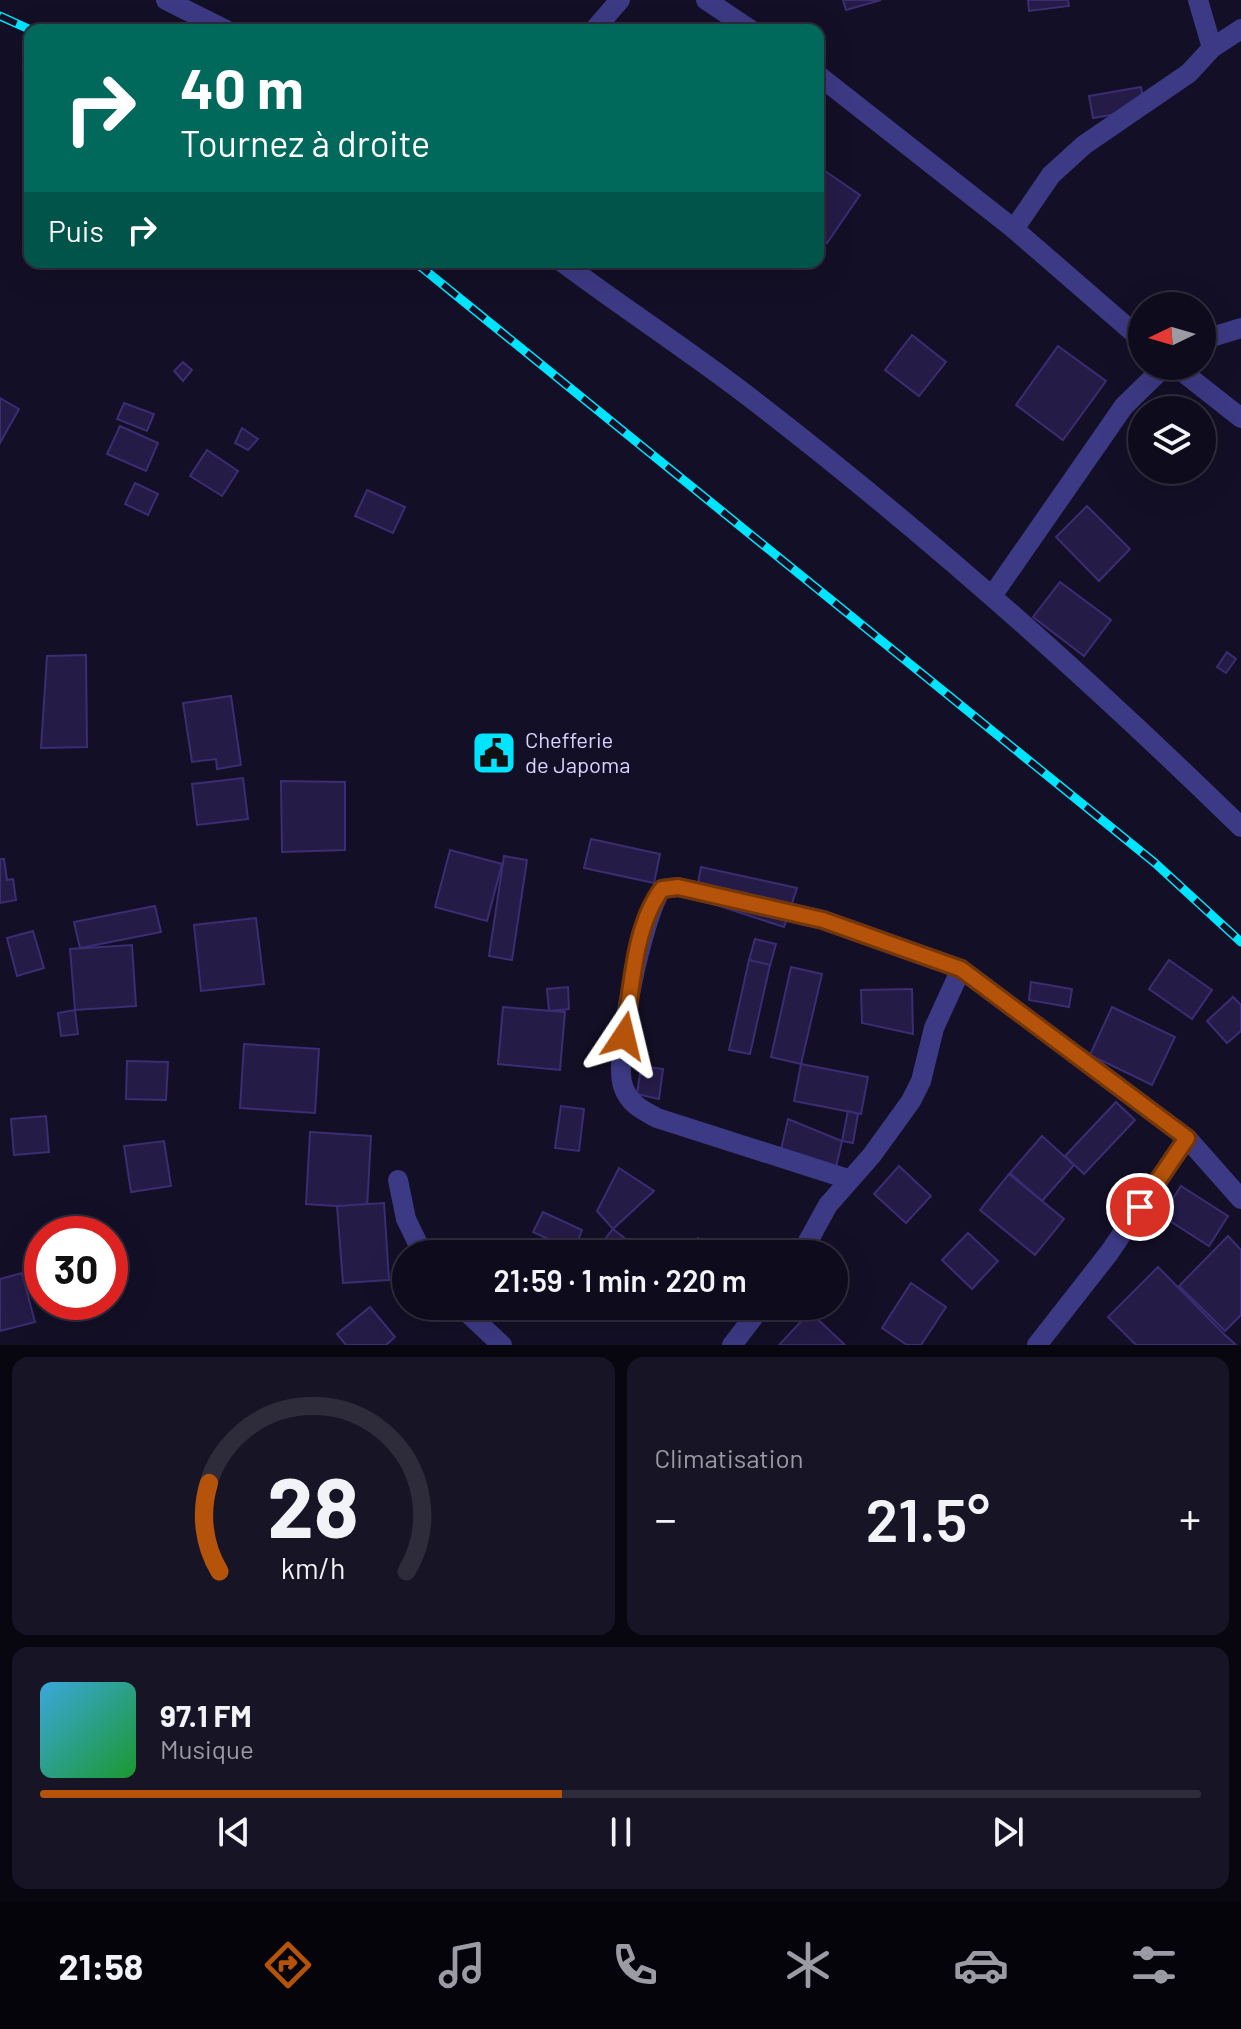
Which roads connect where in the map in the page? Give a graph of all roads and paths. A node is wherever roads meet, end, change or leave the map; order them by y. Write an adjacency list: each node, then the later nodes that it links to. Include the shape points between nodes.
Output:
1 (166, 0): 5 (street)
2 (620, 0): 6 (street)
3 (706, 0): 7 (street)
4 (1198, 0): 9 (street)
5 (214, 24)
6 (599, 24)
7 (742, 24)
8 (1241, 29): 9 (street)
9 (1212, 48): 11 (street, via 1189,73 1084,145 1051,175)
10 (824, 80): 11 (street)
11 (1014, 229): 13 (street)
12 (570, 268): 19 (street, via 743,392)
13 (1128, 328)
14 (1241, 328): 15 (street)
15 (1216, 336)
16 (1151, 380): 19 (street, via 1124,406)
17 (1193, 380): 18 (street)
18 (1241, 418)
19 (992, 596): 20 (street)
20 (1241, 827)
21 (961, 969): 22 (street); 23 (street, via 934,1028 911,1101); 23 (street, via 823,920 678,887 662,889 652,902 624,1036 622,1084 634,1107)
22 (1187, 1138): 25 (street); 32 (street, via 1109,1253)
23 (848, 1179): 27 (street)
24 (398, 1180): 26 (street)
25 (1241, 1199)
26 (416, 1240)
27 (810, 1240)
28 (475, 1320): 30 (street)
29 (751, 1320): 31 (street)
30 (502, 1345)
31 (732, 1345)
32 (1037, 1345)

